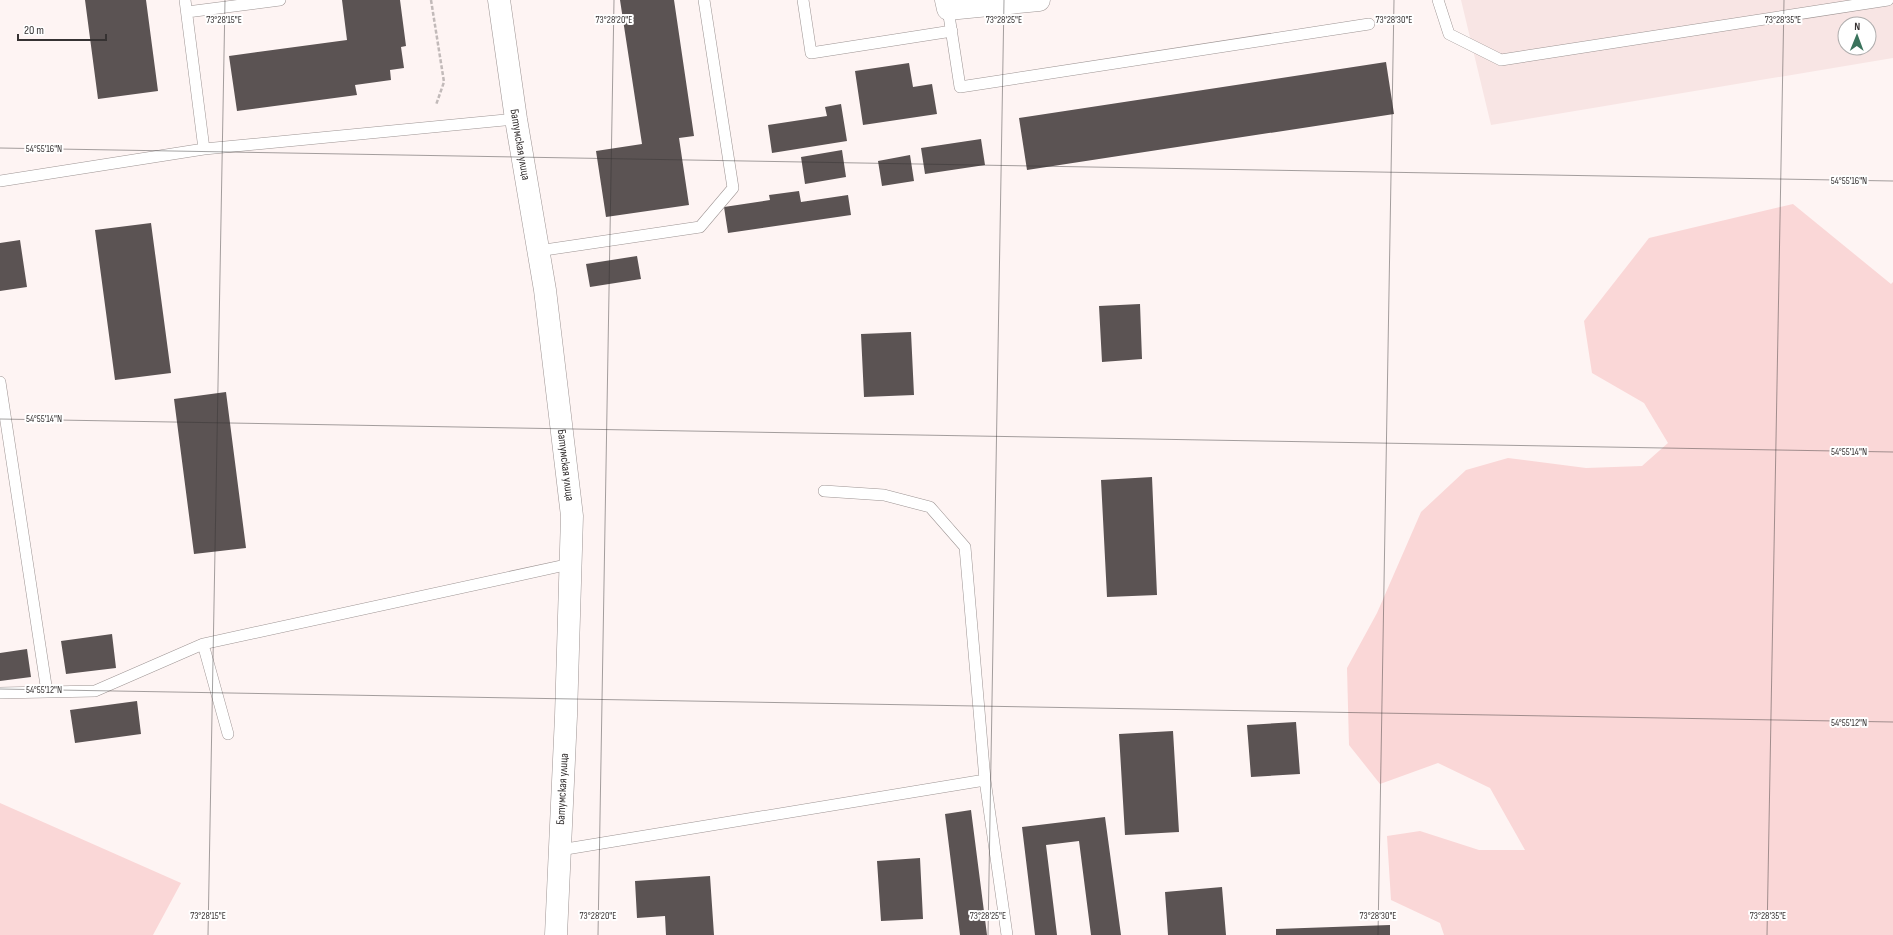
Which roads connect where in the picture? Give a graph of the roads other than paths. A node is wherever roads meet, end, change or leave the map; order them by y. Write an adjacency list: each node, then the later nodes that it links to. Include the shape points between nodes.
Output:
1 (185, 0): 10 (lane)
2 (280, 0): 10 (lane)
3 (499, 0): 13 (street, Батумская улица)
4 (704, 0): 16 (lane, via 733,188 700,227)
5 (803, 0): 12 (lane, via 811,53)
6 (1039, 0): 9 (street)
7 (1438, 0): 8 (lane, via 1449,34 1501,60)
8 (1888, 0)
9 (947, 4): 12 (lane)
10 (187, 12): 14 (lane)
11 (1369, 24): 12 (lane, via 960,87)
12 (952, 32)
13 (516, 119): 14 (lane); 16 (street, Батумская улица)
14 (204, 149): 15 (lane)
15 (0, 181)
16 (538, 251): 19 (street, Батумская улица, via 572,516)
17 (0, 382): 21 (lane)
18 (824, 491): 24 (lane, via 884,495 930,507 964,547)
19 (570, 564): 20 (lane); 25 (street, Батумская улица)
20 (203, 644): 21 (lane, via 95,691); 23 (lane)
21 (47, 692): 22 (lane)
22 (0, 693)
23 (228, 734)
24 (985, 780): 25 (lane); 27 (lane)
25 (560, 850): 26 (street, Батумская улица)
26 (556, 935)
27 (1007, 935)

